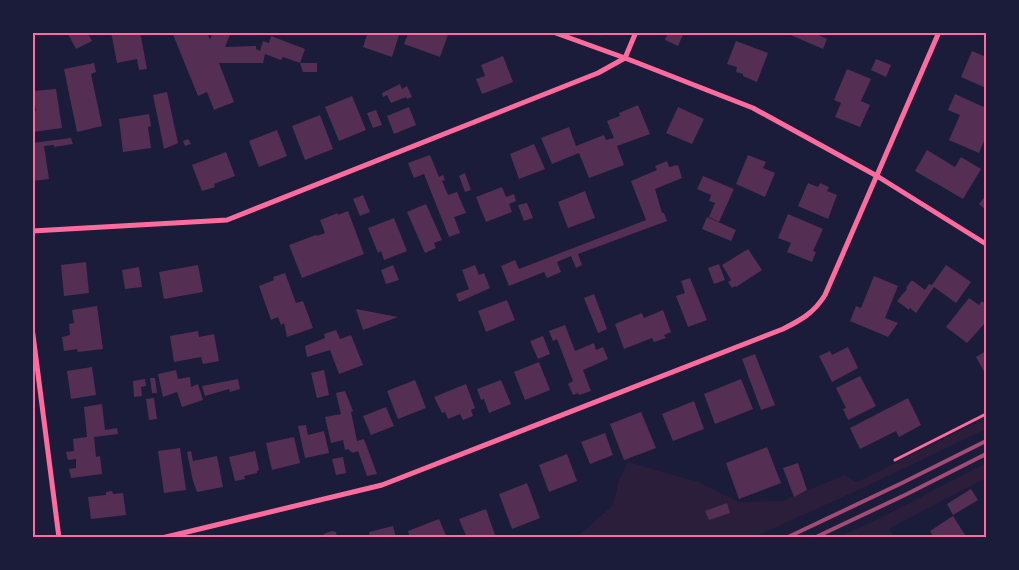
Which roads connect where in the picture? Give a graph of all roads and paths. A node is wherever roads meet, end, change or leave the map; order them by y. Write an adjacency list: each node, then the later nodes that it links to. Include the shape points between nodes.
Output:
1 (553, 32): 4 (street)
2 (636, 32): 4 (street)
3 (939, 32): 5 (street)
4 (625, 58): 5 (street, via 753,108); 6 (street, via 598,73 227,220)
5 (877, 176): 7 (street); 12 (street, via 825,295 805,318 382,485)
6 (32, 231)
7 (986, 244)
8 (32, 327): 11 (street)
9 (986, 414): 10 (path)
10 (896, 460)
11 (59, 538)
12 (162, 538)

